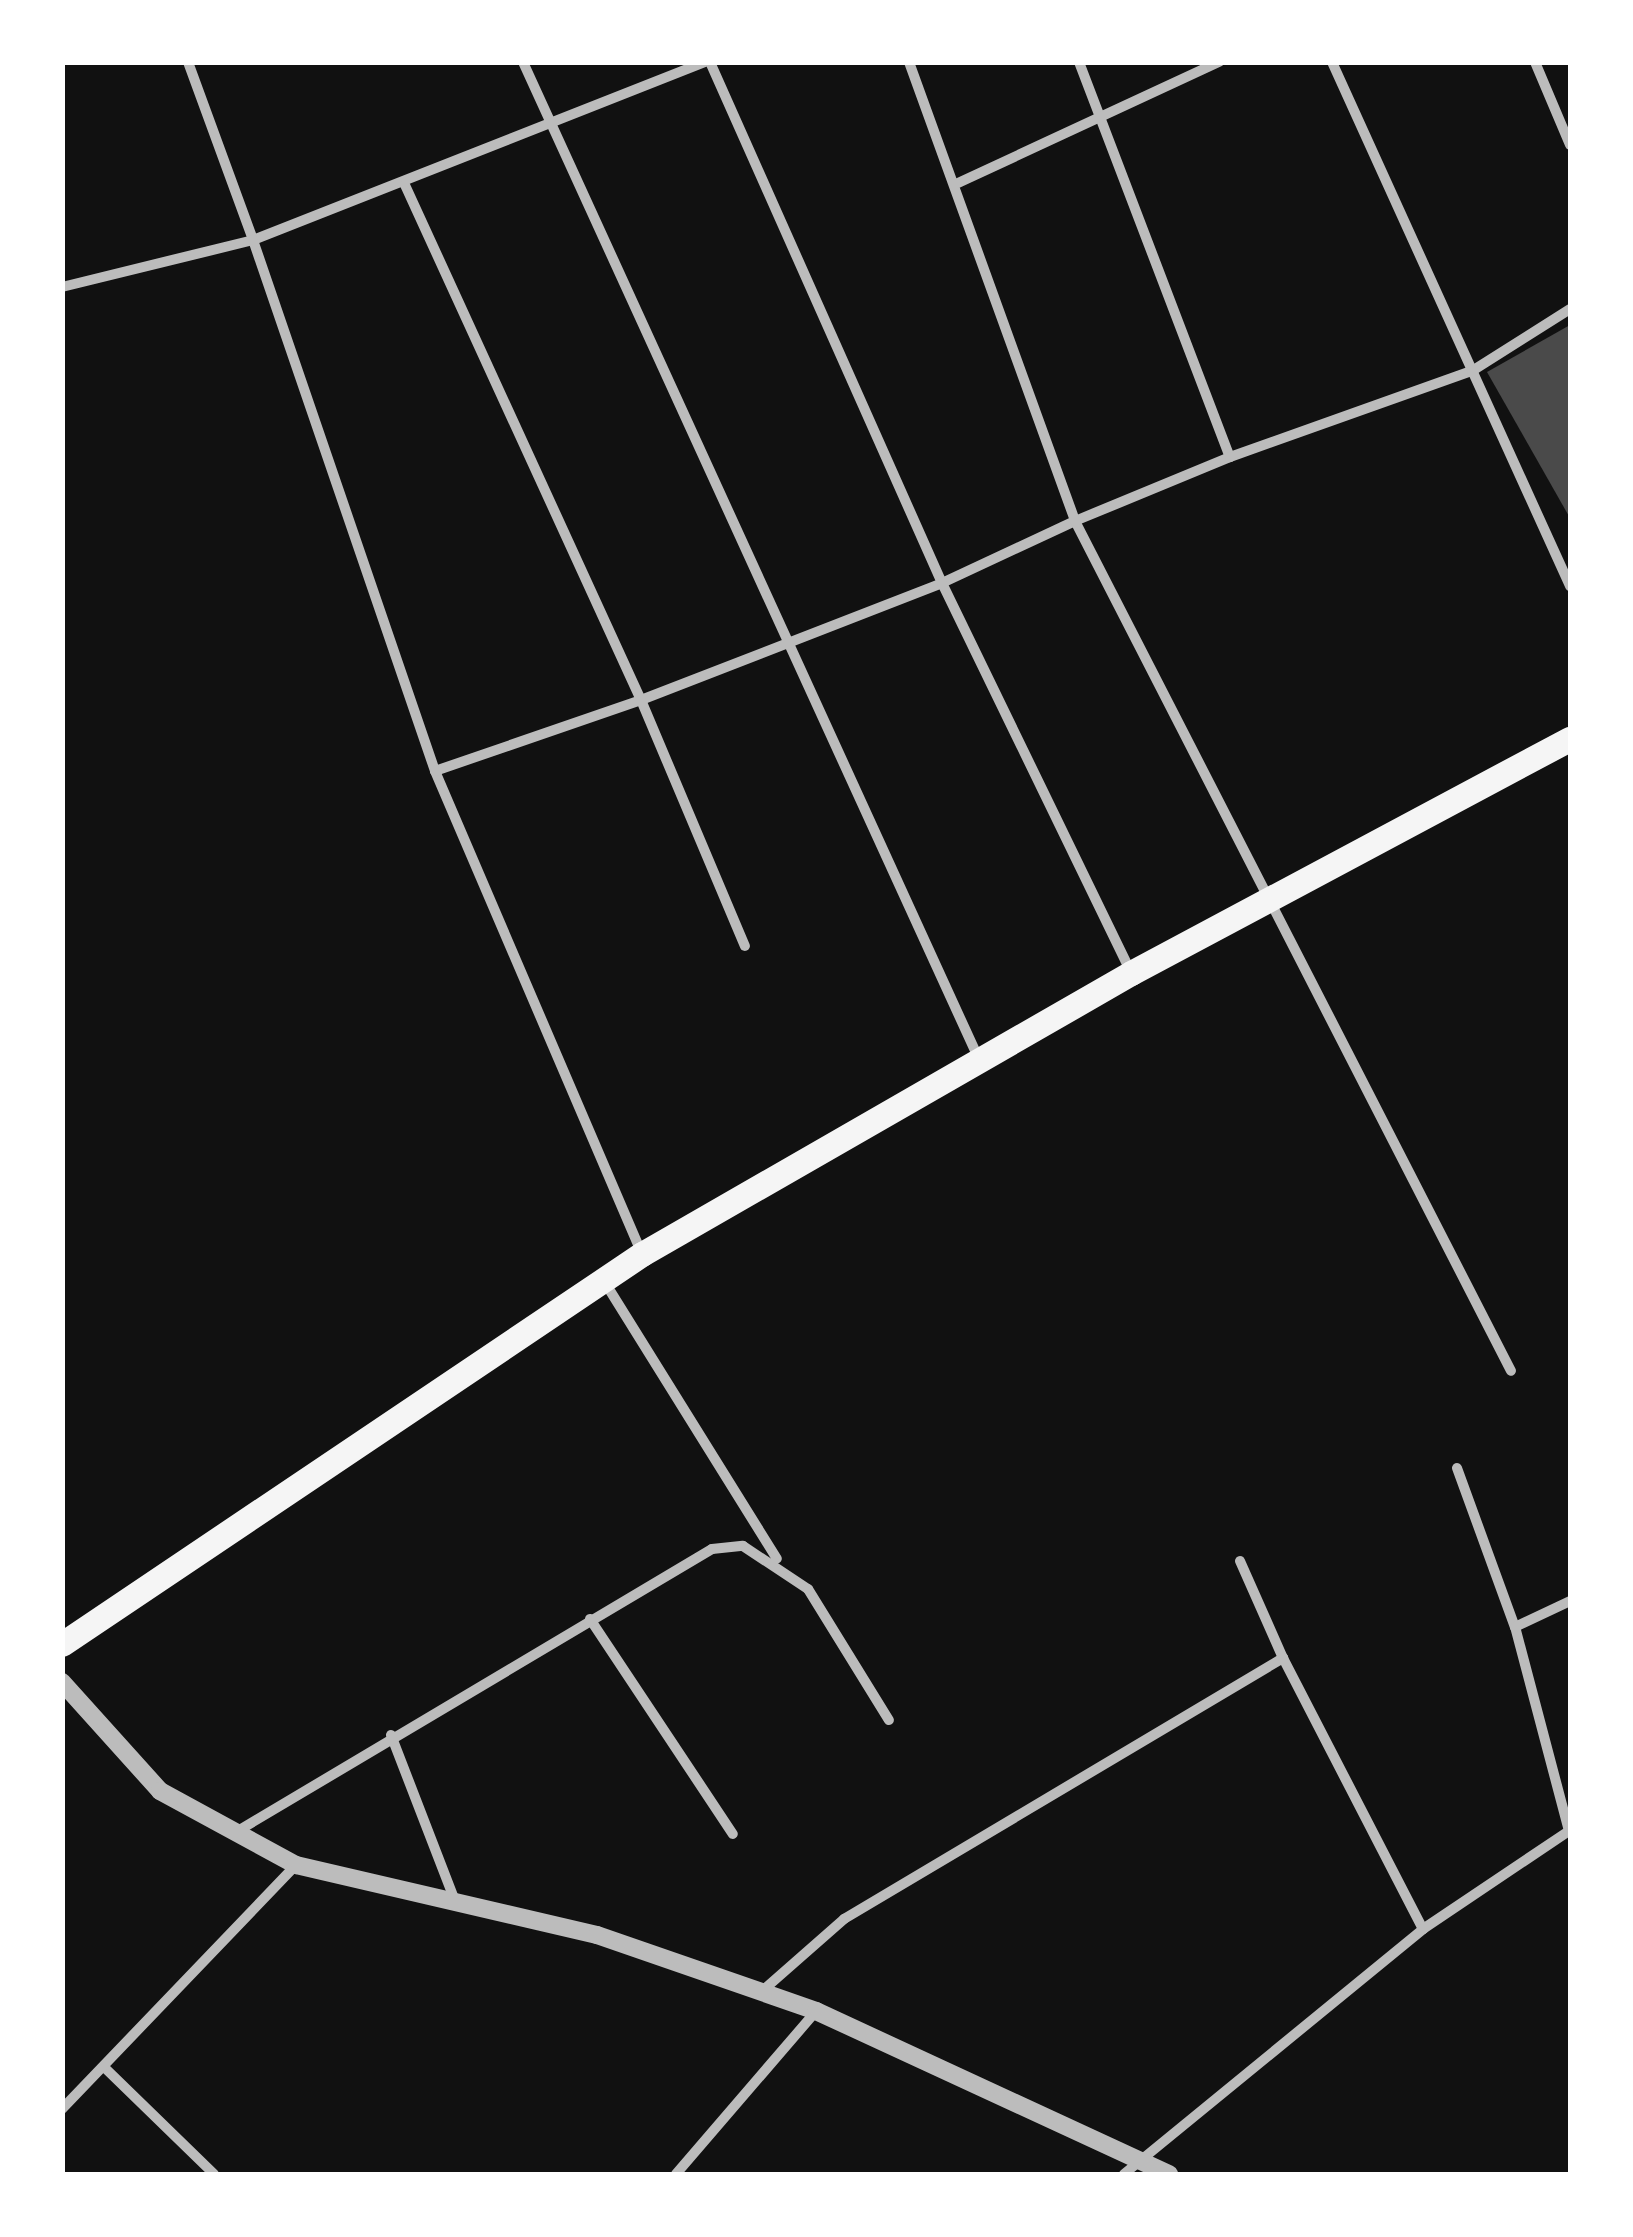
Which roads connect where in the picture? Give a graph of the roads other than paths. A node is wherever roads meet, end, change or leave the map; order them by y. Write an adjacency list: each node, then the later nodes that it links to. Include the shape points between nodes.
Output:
1 (188, 62): 14 (street)
2 (522, 62): 10 (street)
3 (708, 62): 10 (street); 20 (street)
4 (909, 62): 12 (street)
5 (1079, 62): 9 (street)
6 (1219, 62): 9 (street)
7 (1332, 62): 17 (street)
8 (1534, 62): 11 (street)
9 (1100, 116): 12 (street); 18 (street)
10 (550, 129): 13 (street); 22 (street)
11 (1570, 146)
12 (958, 183): 19 (street)
13 (405, 185): 14 (street); 23 (street)
14 (252, 240): 15 (street); 25 (street)
15 (62, 287)
16 (1570, 309): 17 (street)
17 (1472, 371): 18 (street); 21 (street)
18 (1230, 457): 19 (street)
19 (1075, 521): 20 (street); 26 (street)
20 (942, 584): 22 (street); 28 (street)
21 (1570, 586)
22 (782, 642): 23 (street); 29 (street)
23 (641, 700): 25 (street); 27 (street)
24 (1570, 739): 26 (main road)
25 (435, 771): 30 (street)
26 (1276, 897): 28 (main road); 32 (street)
27 (745, 946)
28 (1131, 973): 29 (main road)
29 (982, 1065): 30 (main road)
30 (642, 1254): 31 (main road)
31 (603, 1280): 35 (street); 39 (main road)
32 (1512, 1371)
33 (1457, 1468): 38 (street)
34 (1240, 1560): 40 (street)
35 (779, 1562): 37 (street, via 743,1546 712,1549); 42 (street, via 808,1589)
36 (1570, 1601): 38 (street)
37 (590, 1620): 43 (street); 46 (street)
38 (1515, 1627): 44 (street)
39 (62, 1644)
40 (1283, 1658): 49 (street); 50 (street, via 844,1919)
41 (62, 1682): 45 (street, via 160,1791)
42 (889, 1720)
43 (391, 1735): 45 (street); 48 (street)
44 (1570, 1831): 49 (street)
45 (236, 1832): 47 (street)
46 (733, 1834)
47 (296, 1864): 48 (street); 52 (street)
48 (456, 1902): 50 (street, via 597,1935)
49 (1423, 1929): 54 (street)
50 (761, 1992): 51 (street)
51 (816, 2011): 54 (street); 56 (street)
52 (105, 2068): 53 (street); 55 (street)
53 (62, 2109)
54 (1138, 2160): 57 (street); 58 (street)
55 (214, 2174)
56 (676, 2174)
57 (1124, 2174)
58 (1169, 2174)

